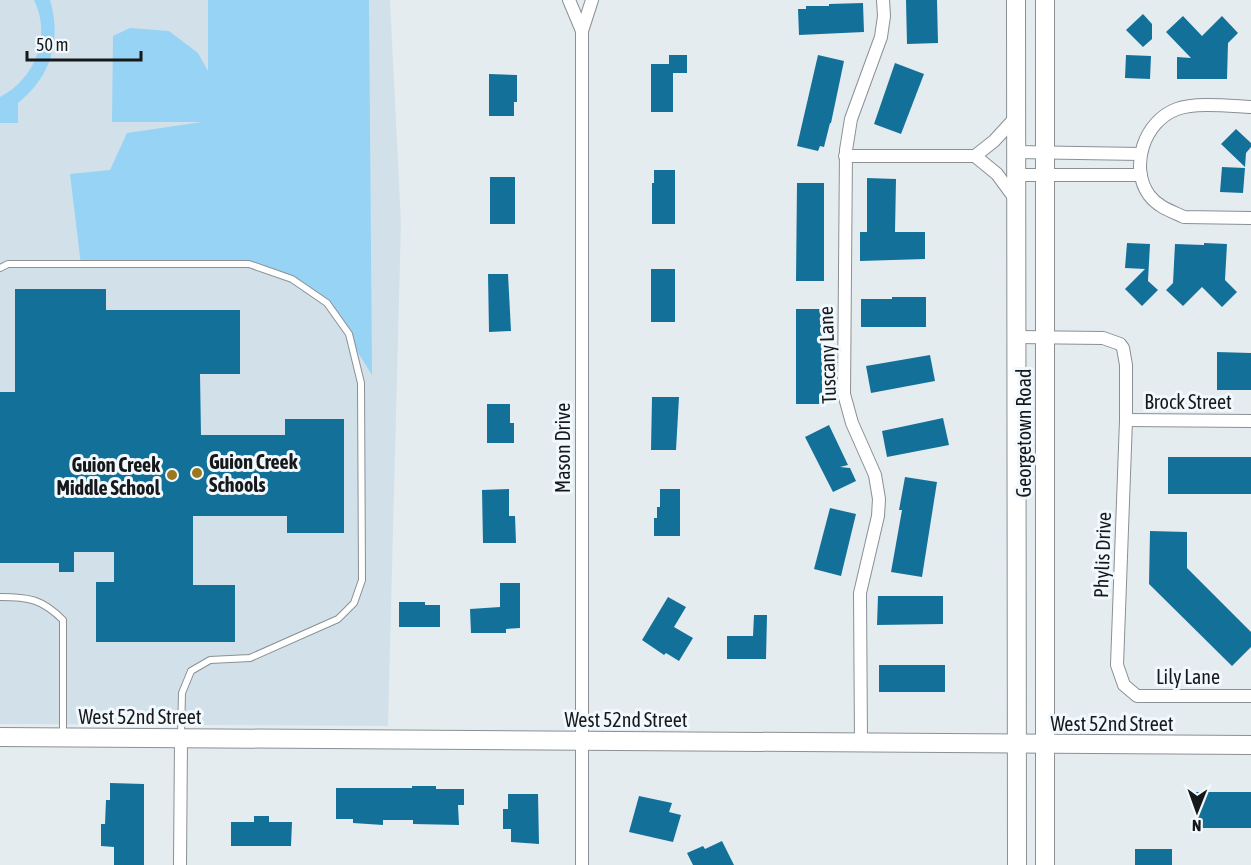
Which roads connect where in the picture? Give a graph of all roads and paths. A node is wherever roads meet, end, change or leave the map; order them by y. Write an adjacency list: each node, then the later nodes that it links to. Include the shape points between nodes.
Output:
1 (569, 0): 6 (street, Mason Drive)
2 (592, 0): 6 (street, Mason Drive)
3 (884, 0): 11 (street, Tuscany Lane, via 881,37 851,119)
4 (1016, 0): 8 (main road, Georgetown Road)
5 (1045, 0): 10 (main road, Georgetown Road)
6 (582, 31): 29 (street, Mason Drive)
7 (1251, 106): 13 (street, via 1177,109 1158,122 1147,136)
8 (1016, 117): 9 (main road, Georgetown Road); 12 (street)
9 (1016, 152): 10 (street); 14 (main road, Georgetown Road)
10 (1046, 152): 13 (street); 15 (main road, Georgetown Road)
11 (845, 156): 12 (street); 30 (street, Tuscany Lane, via 844,393 852,423 875,475 879,499 860,593)
12 (975, 156): 16 (street, via 997,174)
13 (1140, 165): 15 (street); 17 (street, via 1149,195 1174,214 1184,218)
14 (1016, 175): 15 (street); 16 (main road, Georgetown Road)
15 (1045, 175): 20 (main road, Georgetown Road)
16 (1016, 200): 19 (main road, Georgetown Road)
17 (1251, 218)
18 (0, 268): 28 (lane, via 8,264 249,264 292,279 310,291 327,303 349,334 361,382 362,580 354,603 338,619 250,658 210,660 191,671 182,693)
19 (1017, 337): 20 (street, Brock Street); 31 (main road, Georgetown Road)
20 (1045, 337): 21 (street, Brock Street, via 1103,338 1120,344 1126,365); 32 (main road, Georgetown Road)
21 (1126, 420): 22 (street, Brock Street); 24 (street, Phylis Drive, via 1117,665)
22 (1251, 421)
23 (0, 597): 27 (lane, via 26,597 51,608 63,620)
24 (1127, 689): 25 (street, Lily Lane, via 1137,696)
25 (1251, 696)
26 (0, 737): 27 (main road, West 52nd Street)
27 (63, 738): 28 (main road, West 52nd Street)
28 (181, 738): 29 (main road, West 52nd Street); 34 (street)
29 (582, 741): 30 (main road, West 52nd Street); 35 (street, Mason Drive)
30 (861, 743): 31 (main road, West 52nd Street)
31 (1017, 744): 32 (main road, West 52nd Street); 36 (main road, Georgetown Road)
32 (1046, 745): 33 (main road, West 52nd Street); 37 (main road, Georgetown Road)
33 (1251, 745)
34 (180, 865)
35 (582, 865)
36 (1017, 865)
37 (1046, 865)

